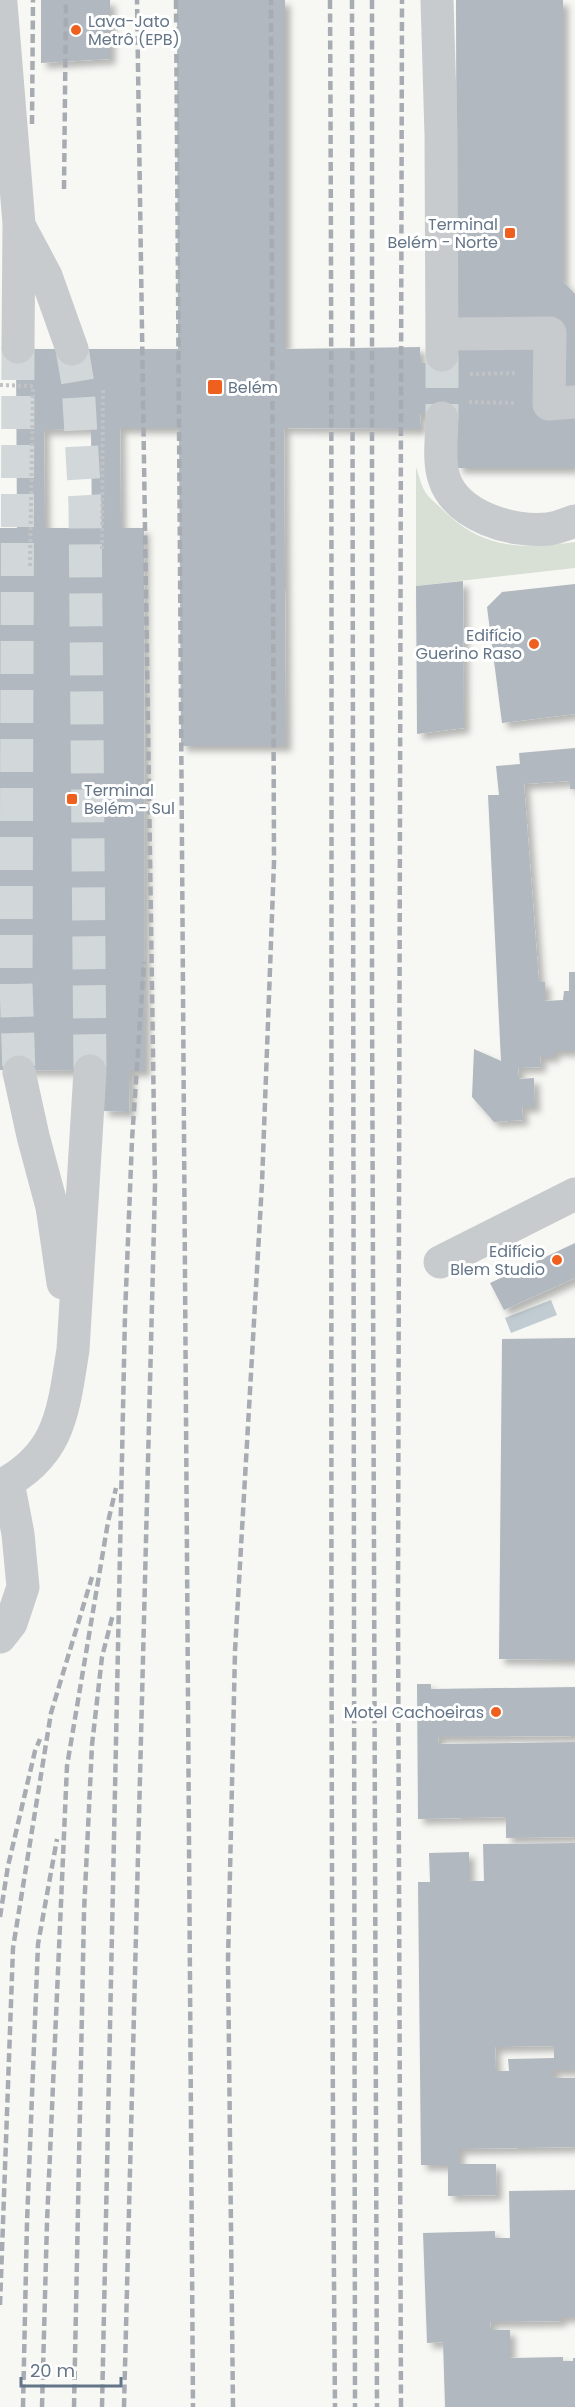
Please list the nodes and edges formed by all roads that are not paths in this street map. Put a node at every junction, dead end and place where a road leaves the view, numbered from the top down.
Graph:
1 (437, 0) edge
2 (1, 4) edge
3 (19, 224) junction
4 (18, 347) tunnel mouth
5 (72, 349) tunnel mouth
6 (558, 392) edge
7 (451, 410) tunnel mouth
8 (575, 521) edge
9 (90, 1071) tunnel mouth
10 (19, 1072) tunnel mouth
11 (575, 1194) edge
12 (440, 1262) dead end
13 (73, 1350) junction
14 (4, 1484) edge
15 (0, 1637) edge

1 - 6 street
2 - 3 street
3 - 4 street
3 - 5 street
7 - 8 street
9 - 13 street
10 - 13 street
11 - 12 street
13 - 14 street
14 - 15 street

